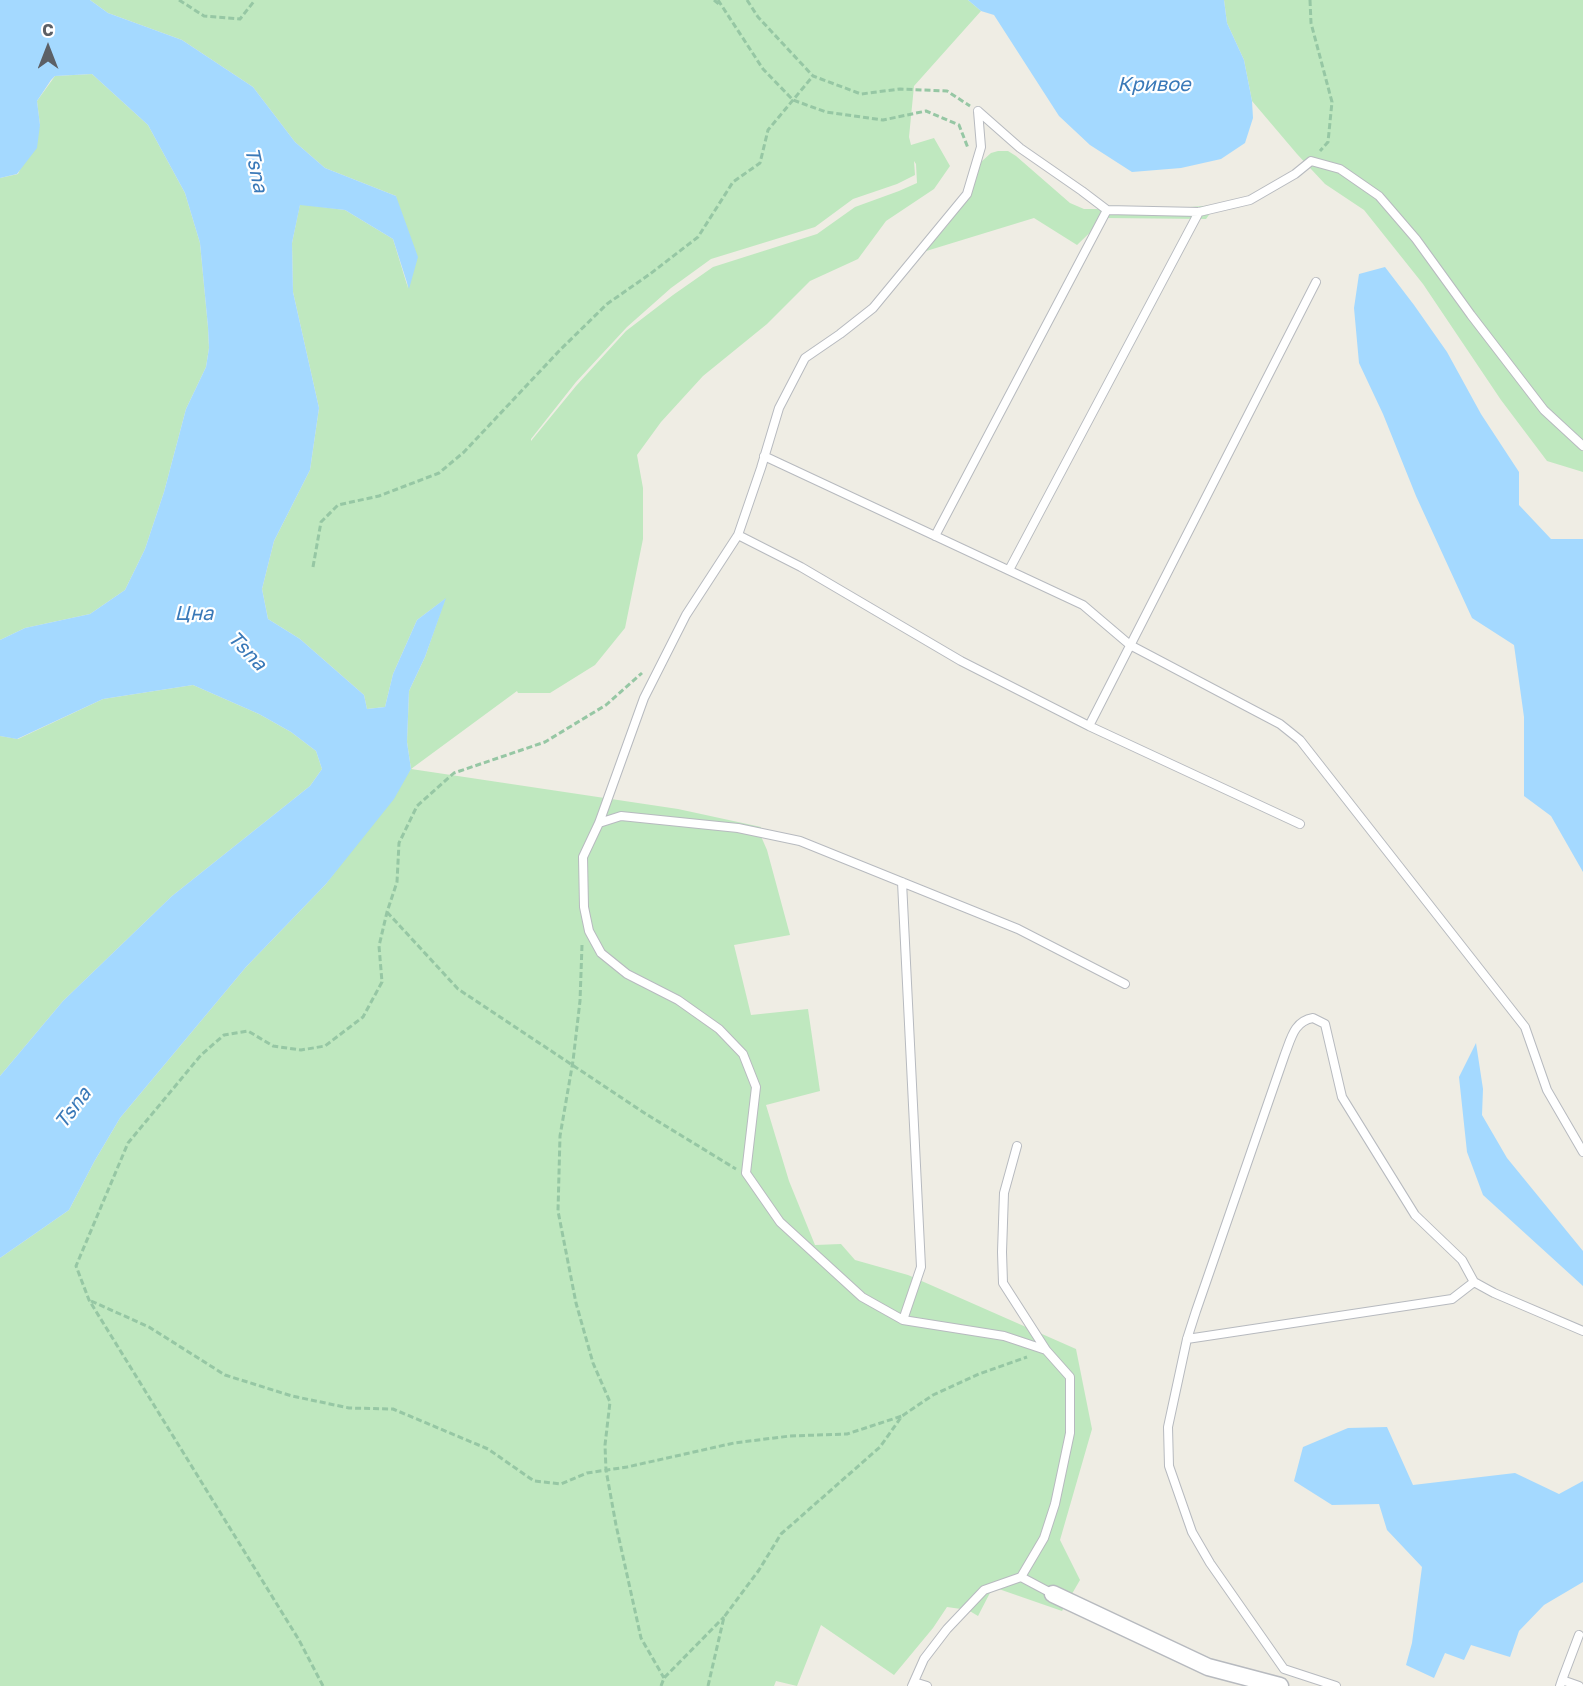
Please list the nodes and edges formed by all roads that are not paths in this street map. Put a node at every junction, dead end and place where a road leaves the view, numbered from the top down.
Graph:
1 (1107, 210) junction
2 (1199, 212) junction
3 (1316, 282) dead end
4 (1583, 446) edge
5 (764, 456) junction
6 (738, 535) junction
7 (935, 536) junction
8 (1009, 570) junction
9 (1130, 645) junction
10 (1089, 726) junction
11 (599, 822) junction
12 (1300, 824) dead end
13 (902, 882) junction
14 (1125, 984) dead end
15 (1017, 1146) dead end
16 (1583, 1152) edge
17 (1474, 1282) junction
18 (903, 1320) junction
19 (1583, 1332) edge
20 (1187, 1339) junction
21 (1046, 1350) junction
22 (1021, 1577) junction
23 (1053, 1594) joint
24 (1579, 1635) dead end
25 (1561, 1683) edge
26 (913, 1684) edge
27 (927, 1686) edge
28 (1280, 1686) edge
29 (1336, 1686) edge
30 (1579, 1686) edge

1 - 2 lane
1 - 5 lane
1 - 7 lane
2 - 4 lane
2 - 8 lane
3 - 9 lane
5 - 6 lane
5 - 7 lane
6 - 10 lane
6 - 11 lane
7 - 8 lane
8 - 9 lane
9 - 10 lane
9 - 16 lane
10 - 12 lane
11 - 13 lane
11 - 18 lane
13 - 14 lane
13 - 18 lane
15 - 21 lane
17 - 19 lane
17 - 20 lane
17 - 20 lane
18 - 21 lane
20 - 29 lane
21 - 22 lane
22 - 23 lane
22 - 26 lane
23 - 28 street
24 - 25 lane
25 - 30 lane
26 - 27 lane

